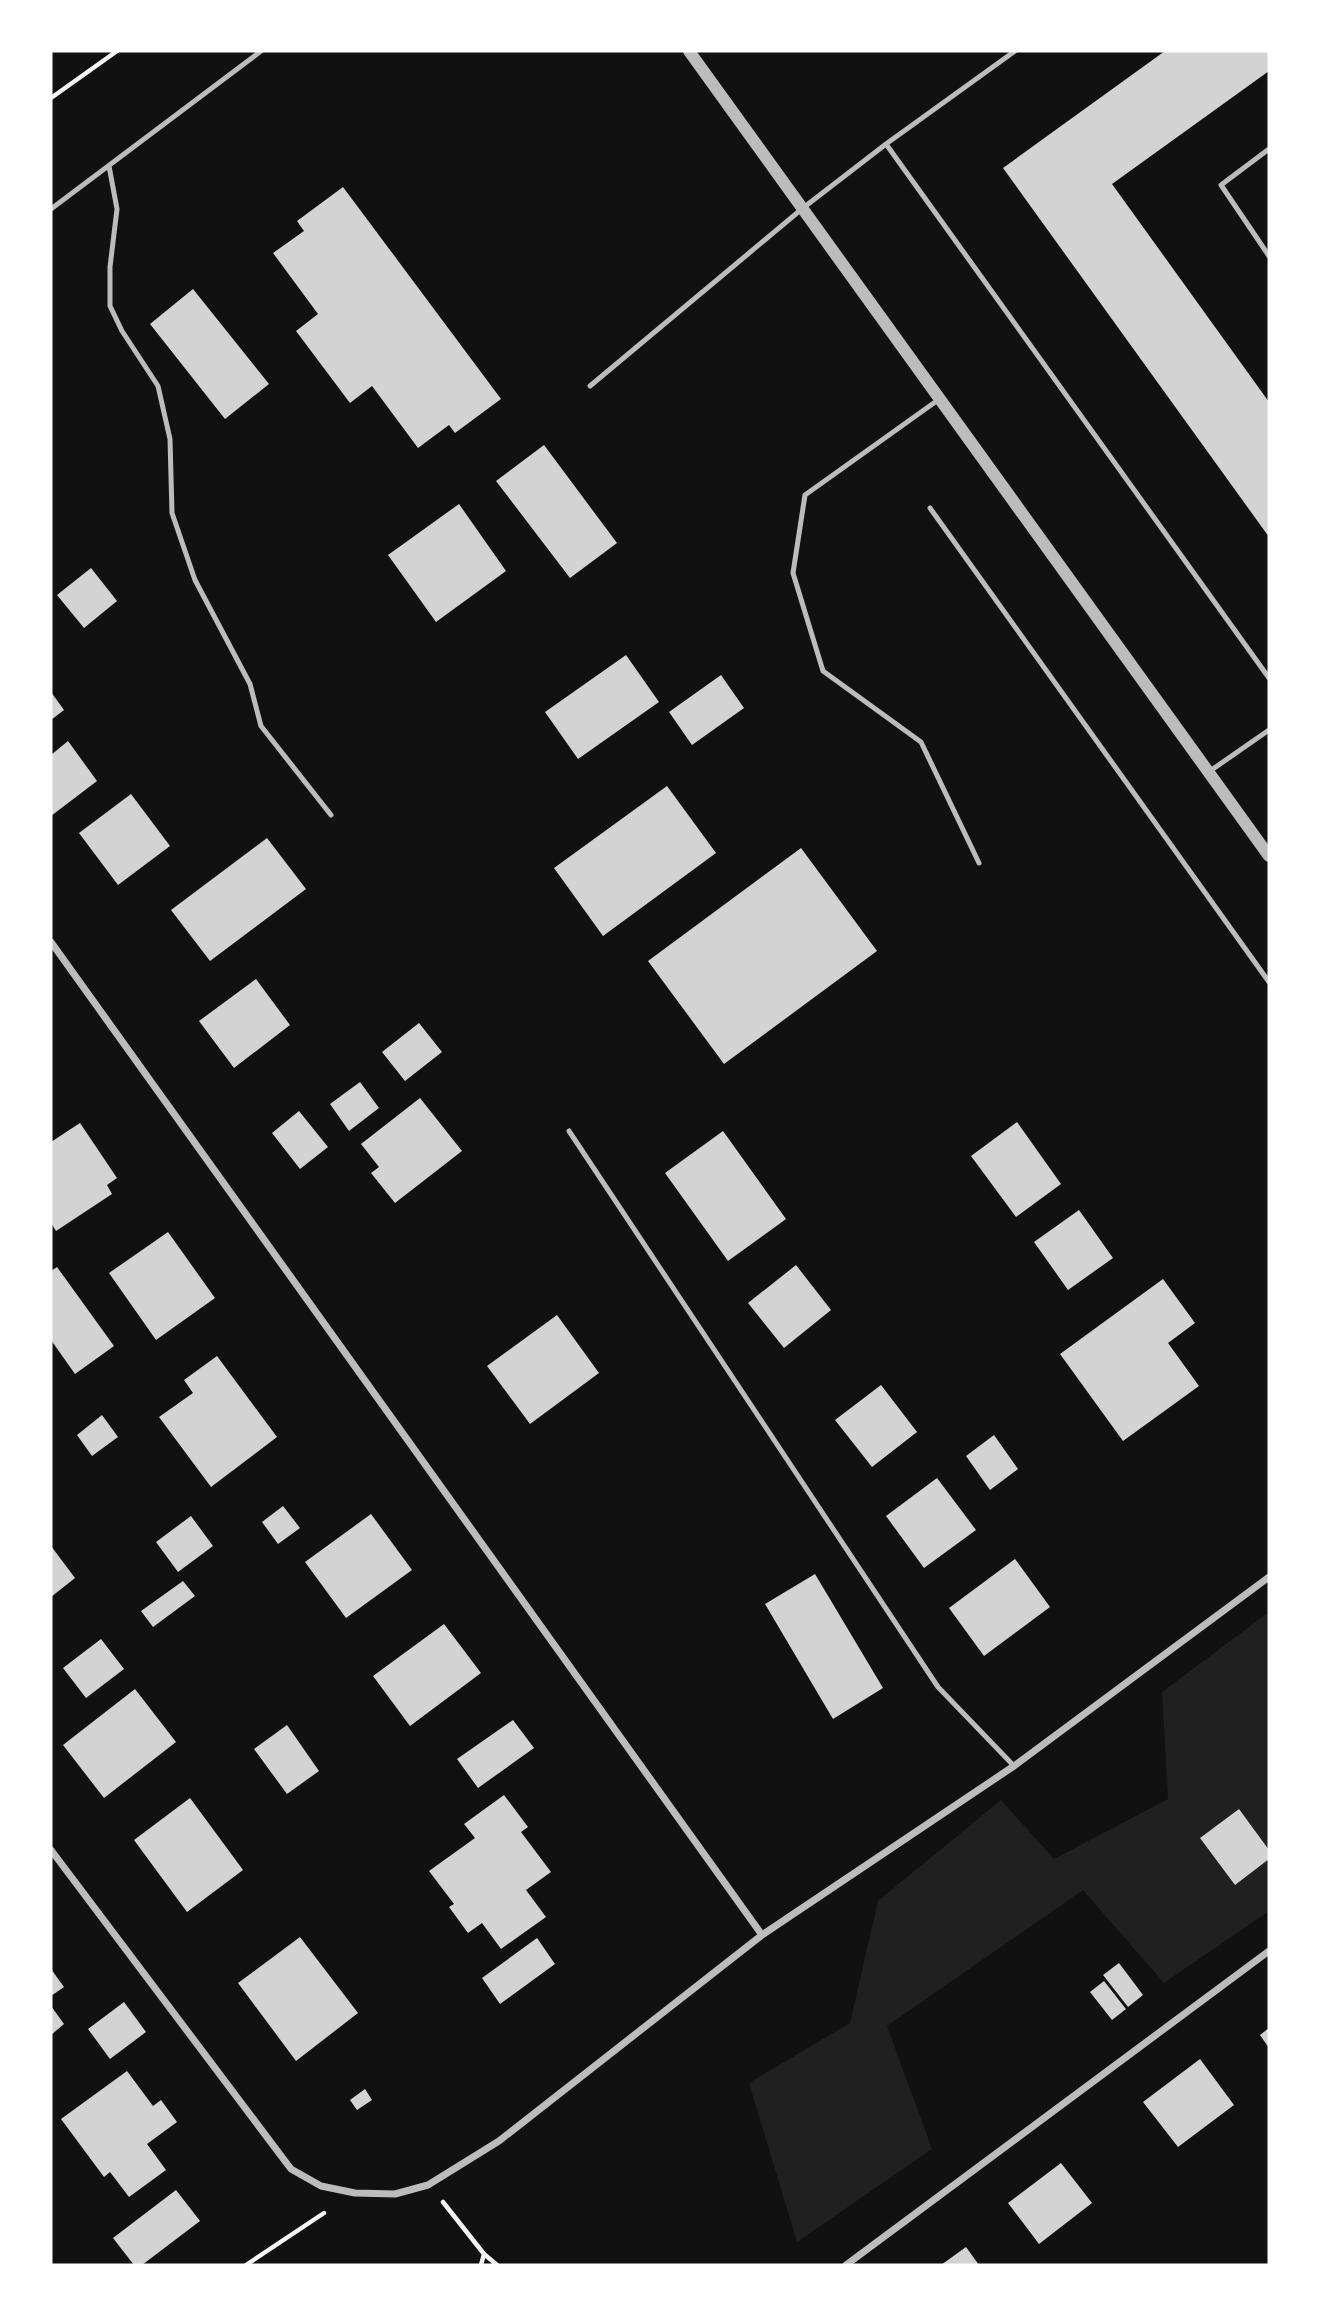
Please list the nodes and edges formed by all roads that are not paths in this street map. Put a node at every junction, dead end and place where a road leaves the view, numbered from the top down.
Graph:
1 (261, 51) edge
2 (689, 51) edge
3 (1015, 51) edge
4 (886, 144) junction
5 (1269, 149) edge
6 (109, 166) junction
7 (803, 208) junction
8 (51, 209) edge
9 (1269, 256) edge
10 (590, 386) dead end
11 (940, 398) junction
12 (930, 508) dead end
13 (1267, 671) edge
14 (1269, 678) edge
15 (1269, 730) edge
16 (1210, 771) junction
17 (331, 815) dead end
18 (1269, 856) edge
19 (979, 863) dead end
20 (51, 942) edge
21 (1269, 982) edge
22 (569, 1131) dead end
23 (1269, 1577) edge
24 (1014, 1766) junction
25 (51, 1850) edge
26 (762, 1935) junction
27 (1269, 1951) edge
28 (846, 2265) edge

1 - 6 lane
2 - 7 street
3 - 4 lane
4 - 7 lane
4 - 13 lane
5 - 9 lane
6 - 8 lane
6 - 17 lane
7 - 10 lane
7 - 11 street
11 - 16 street
11 - 19 lane
12 - 21 lane
13 - 14 lane
15 - 16 lane
16 - 18 street
20 - 26 street
22 - 24 lane
23 - 24 street
24 - 26 street
25 - 26 street
27 - 28 street

